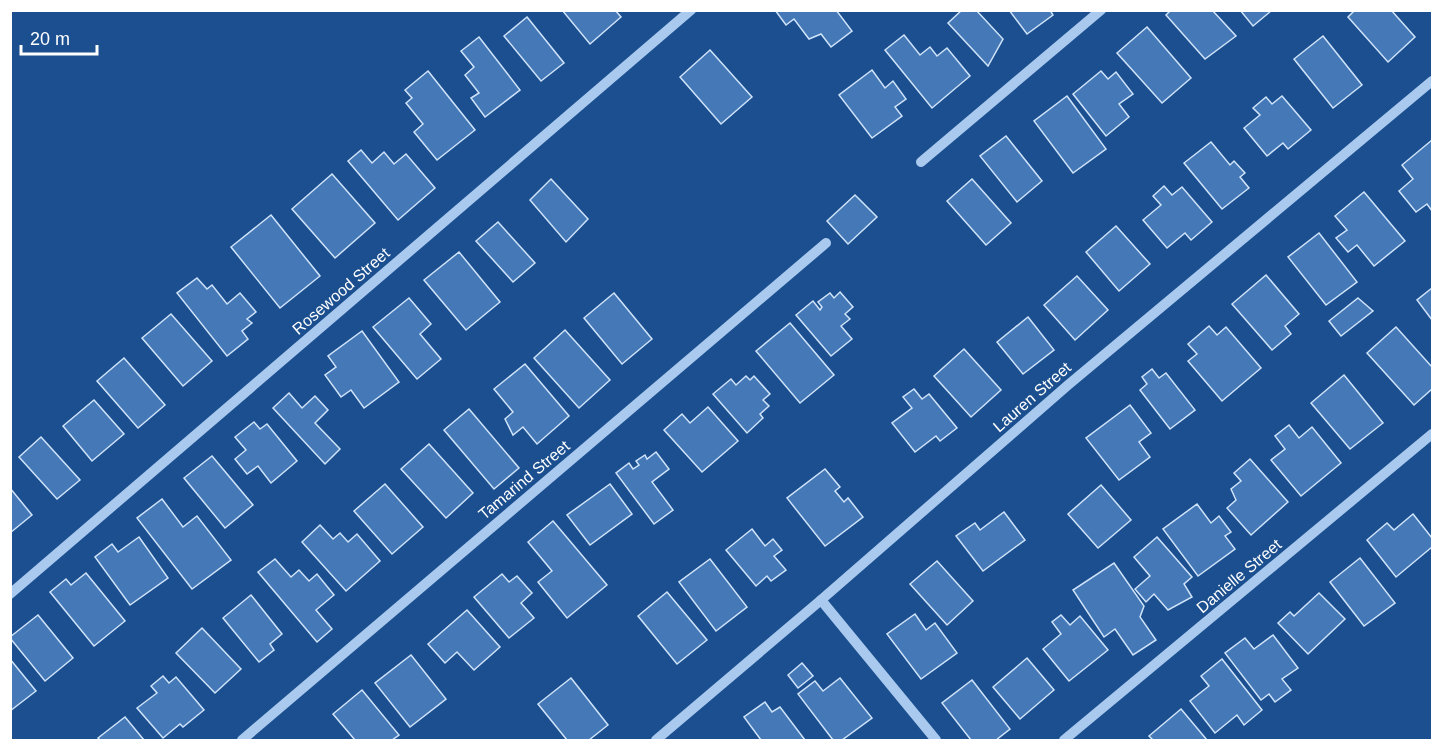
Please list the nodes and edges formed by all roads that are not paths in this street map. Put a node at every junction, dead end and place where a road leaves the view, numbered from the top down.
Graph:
1 (691, 10) edge
2 (1101, 10) edge
3 (1432, 81) edge
4 (921, 162) dead end
5 (826, 243) dead end
6 (1432, 434) edge
7 (10, 594) edge
8 (821, 600) junction
9 (242, 741) edge
10 (657, 741) edge
11 (936, 741) edge
12 (1064, 741) edge

1 - 7 street, Rosewood Street
2 - 4 street
3 - 8 street, Lauren Street
5 - 9 street, Tamarind Street
6 - 12 street, Danielle Street
8 - 10 street, Lauren Street
8 - 11 street

